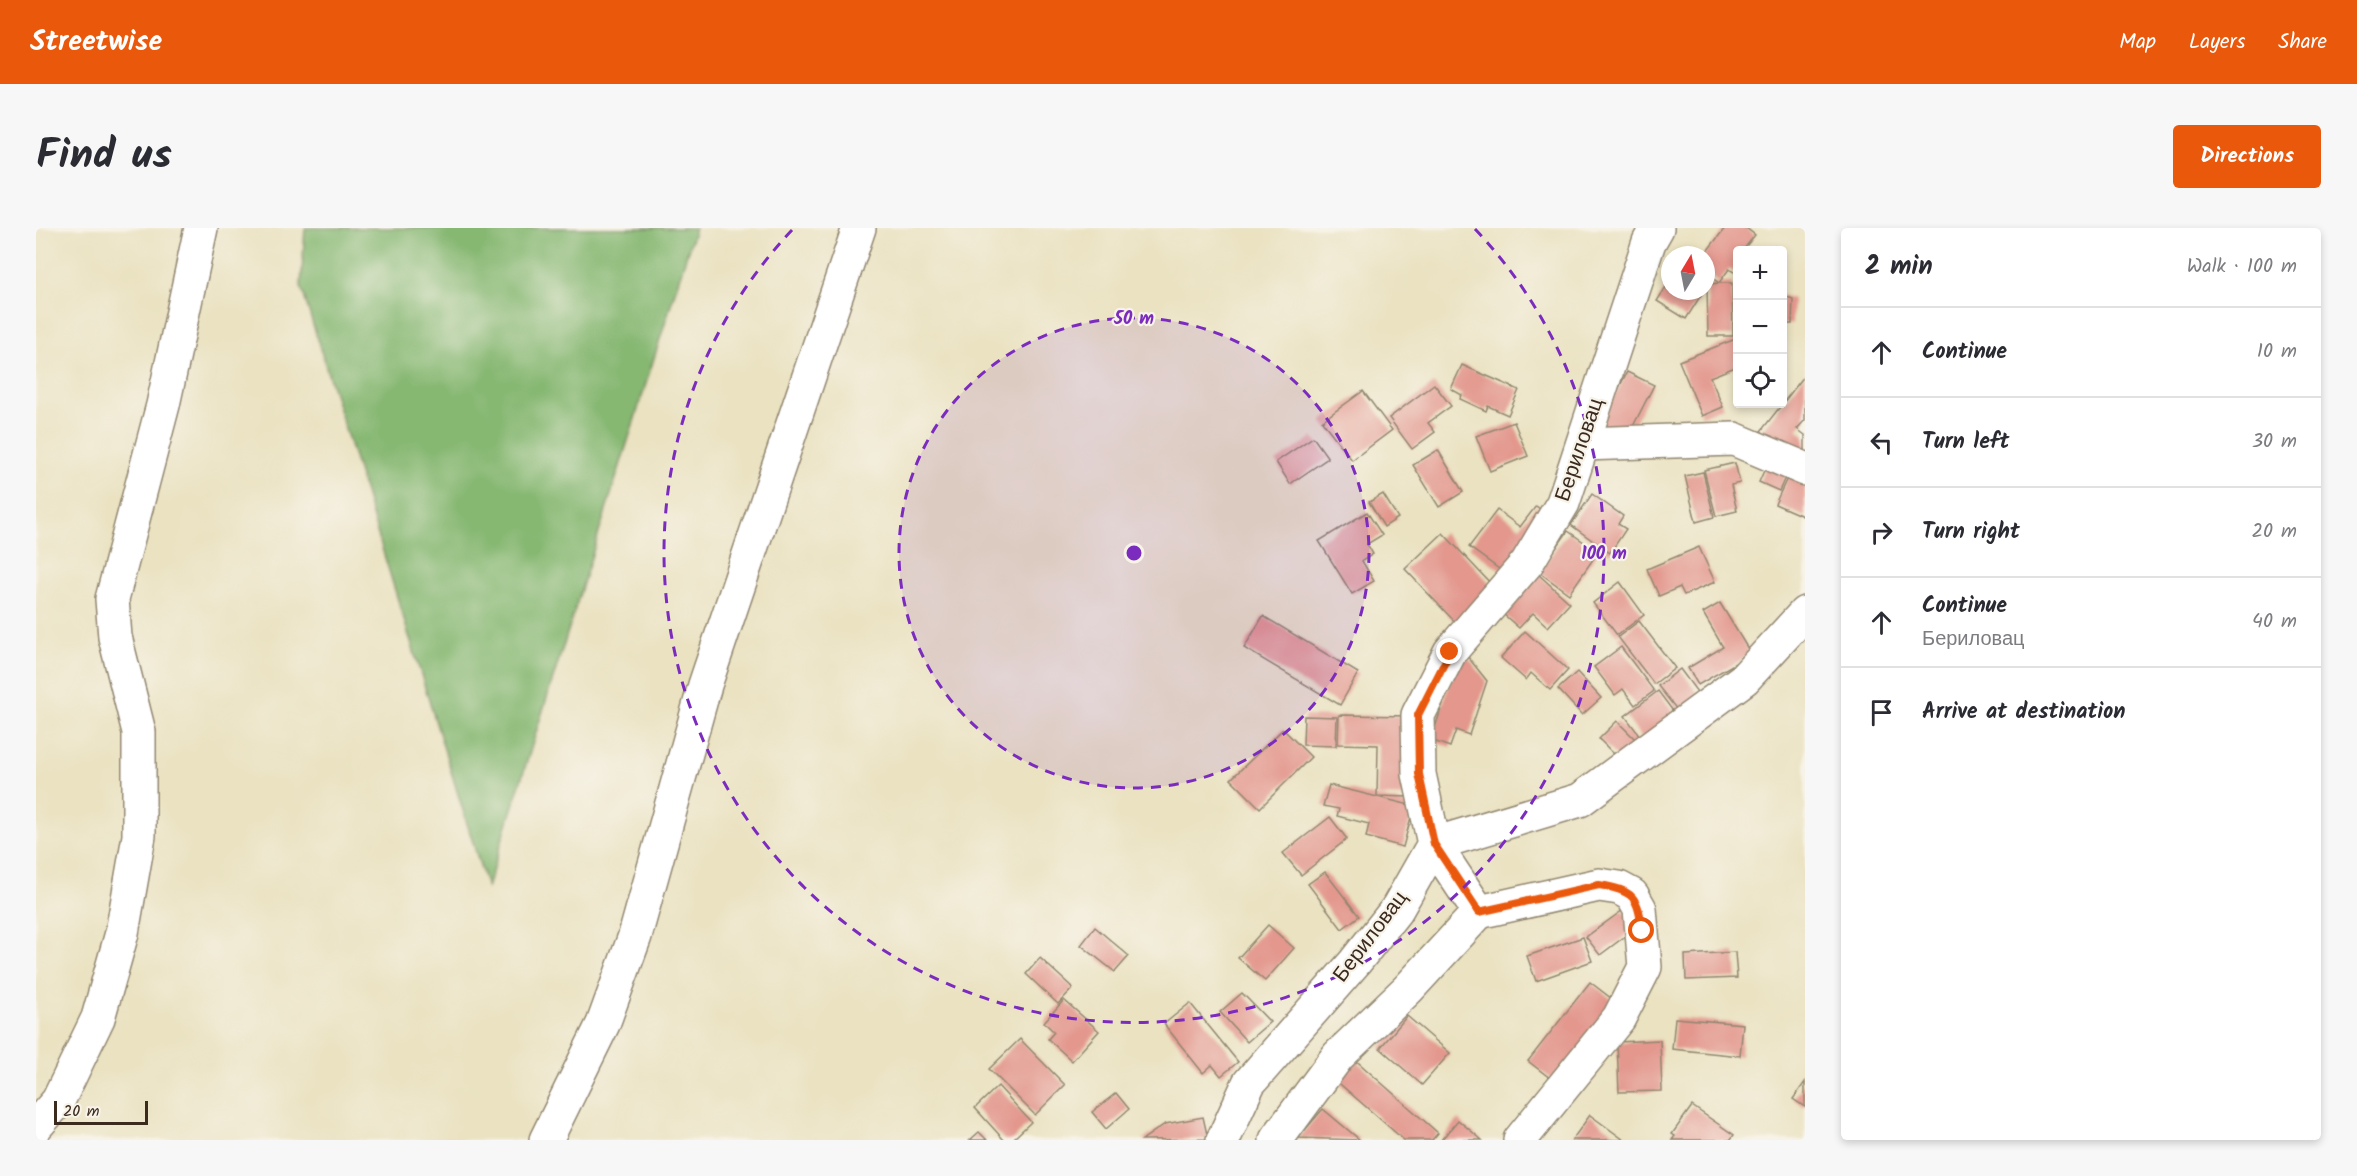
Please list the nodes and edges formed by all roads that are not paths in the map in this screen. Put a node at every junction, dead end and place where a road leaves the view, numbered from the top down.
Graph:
1 (201, 228) edge
2 (859, 228) edge
3 (1657, 228) edge
4 (1582, 444) junction
5 (1805, 469) edge
6 (1805, 613) edge
7 (1434, 844) junction
8 (1479, 912) junction
9 (36, 1126) edge
10 (546, 1140) edge
11 (1223, 1140) edge
12 (1276, 1140) edge
13 (1520, 1140) edge

1 - 9 street
2 - 10 street
3 - 4 street, Бериловац
4 - 5 street
4 - 7 street, Бериловац
6 - 7 street
7 - 8 street
7 - 11 street, Бериловац
8 - 12 street
8 - 13 street

